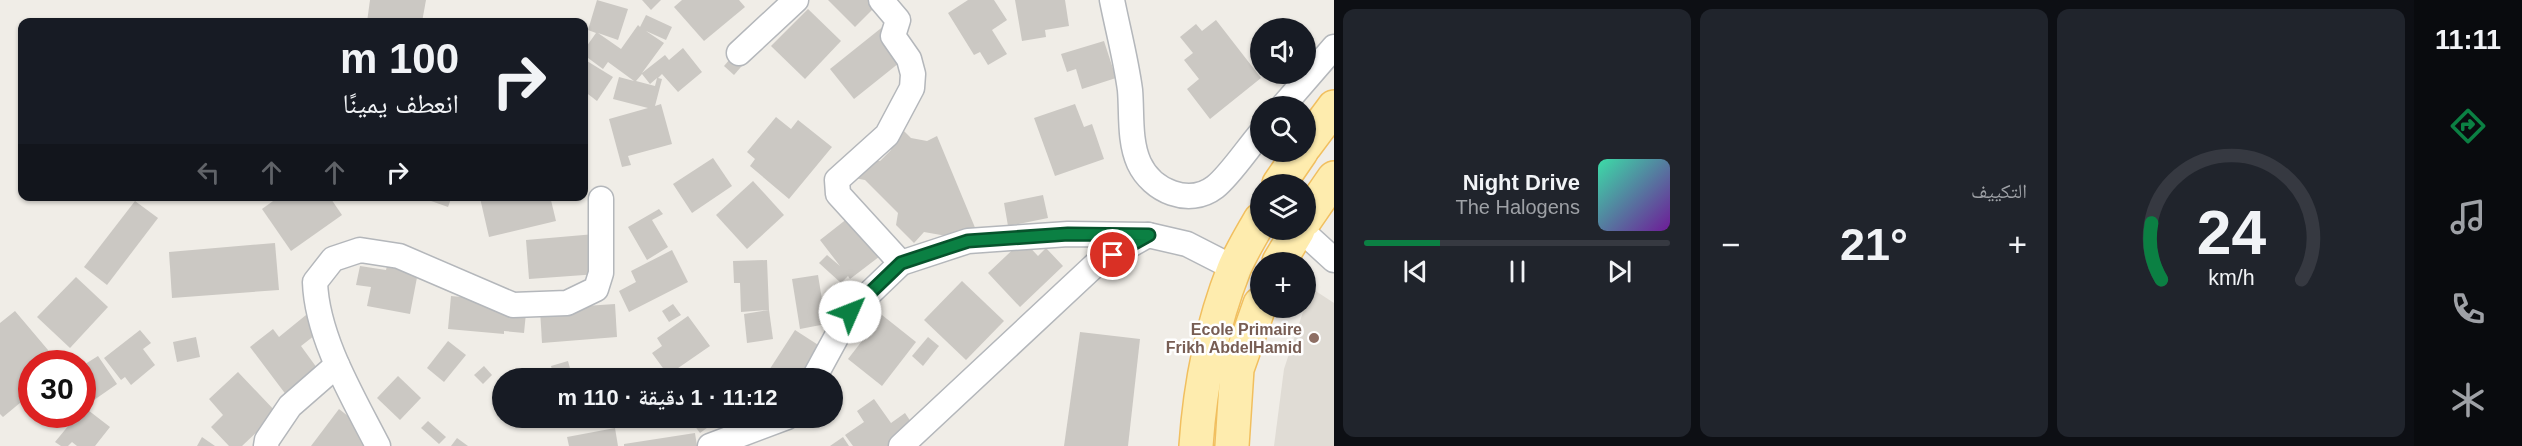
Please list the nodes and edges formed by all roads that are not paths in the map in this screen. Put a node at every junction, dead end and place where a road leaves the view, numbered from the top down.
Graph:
1 (796, 0) edge
2 (881, 0) edge
3 (1112, 0) edge
4 (1334, 47) edge
5 (739, 53) dead end
6 (1292, 96) edge
7 (1334, 107) edge
8 (1316, 131) edge
9 (1250, 146) edge
10 (1334, 178) edge
11 (601, 199) dead end
12 (1316, 204) edge
13 (1149, 235) junction
14 (1250, 238) edge
15 (1311, 240) edge
16 (1334, 260) edge
17 (901, 263) junction
18 (1234, 268) junction
19 (1255, 318) edge
20 (337, 365) junction
21 (819, 368) edge
22 (758, 428) edge
23 (266, 446) edge
24 (378, 446) edge
25 (710, 446) edge
26 (901, 446) edge
27 (1196, 446) edge
28 (1232, 446) edge

1 - 5 street
2 - 17 street
3 - 9 street
4 - 6 street
7 - 8 main road
10 - 12 main road
11 - 20 street
13 - 17 street
13 - 18 street
13 - 26 street
14 - 18 main road
15 - 16 street
17 - 21 street
18 - 27 main road
19 - 28 main road
20 - 23 street
20 - 24 street
22 - 25 street

